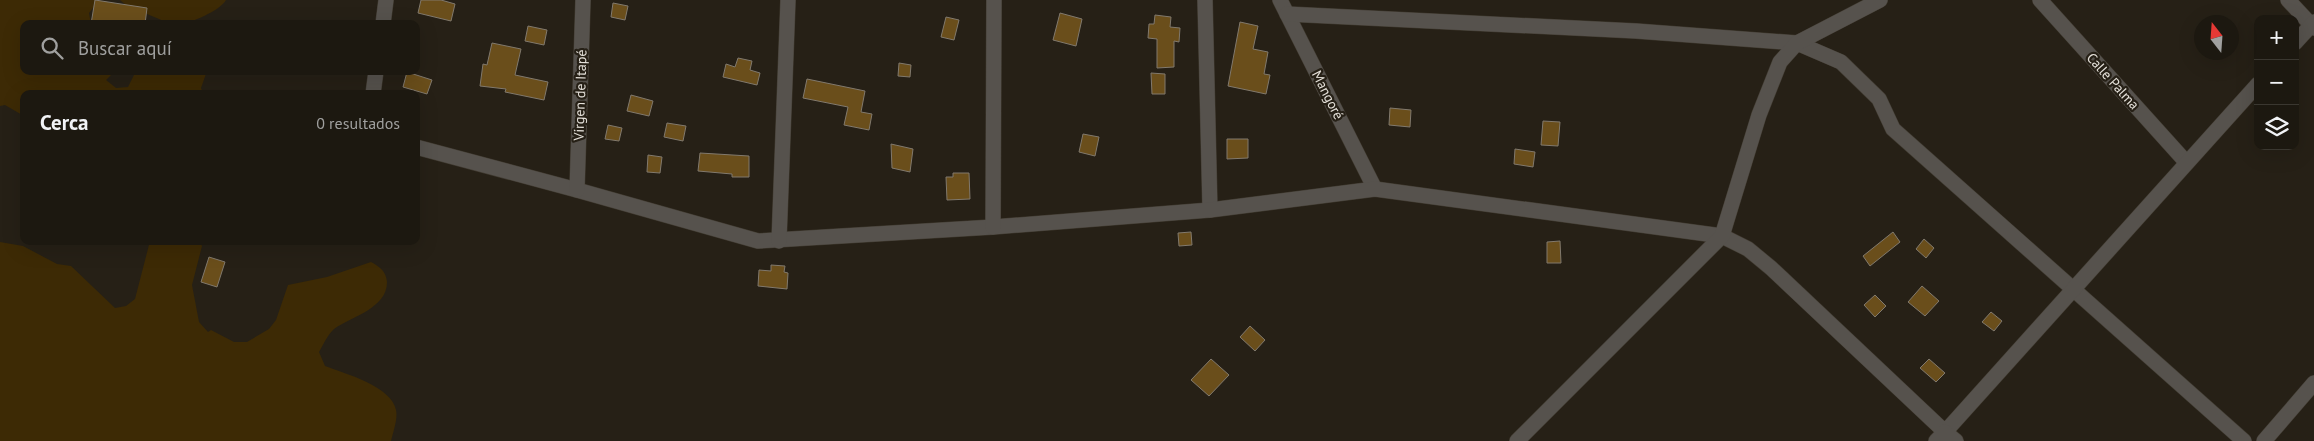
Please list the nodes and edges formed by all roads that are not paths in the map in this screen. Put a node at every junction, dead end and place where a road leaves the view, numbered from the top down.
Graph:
1 (386, 0) edge
2 (583, 0) edge
3 (788, 0) edge
4 (994, 0) edge
5 (1205, 0) edge
6 (1280, 0) edge
7 (1880, 0) edge
8 (2040, 0) edge
9 (2288, 0) edge
10 (1287, 14) junction
11 (384, 20) edge
12 (2313, 25) edge
13 (2299, 38) edge
14 (1797, 43) junction
15 (375, 75) edge
16 (2254, 88) edge
17 (374, 90) edge
18 (420, 149) edge
19 (2186, 162) junction
20 (1376, 189) junction
21 (577, 190) junction
22 (1210, 210) junction
23 (993, 227) junction
24 (1722, 236) junction
25 (779, 241) junction
26 (2072, 289) junction
27 (2314, 383) edge
28 (1946, 438) edge
29 (1516, 441) edge
30 (2244, 441) edge
31 (2264, 441) edge

1 - 11 street
2 - 21 street, Virgen de Itapé
3 - 25 street
4 - 23 street
5 - 22 street
6 - 10 street, Mangoré
7 - 14 street
8 - 19 street, Calle Palma
9 - 12 street
10 - 14 street
10 - 20 street, Mangoré
12 - 13 street
14 - 24 street
14 - 26 street
15 - 17 street
16 - 19 street
18 - 21 street
19 - 26 street
20 - 22 street
20 - 24 street
21 - 25 street
22 - 23 street
23 - 25 street
24 - 28 street
24 - 29 street
26 - 28 street
26 - 30 street
27 - 31 street

